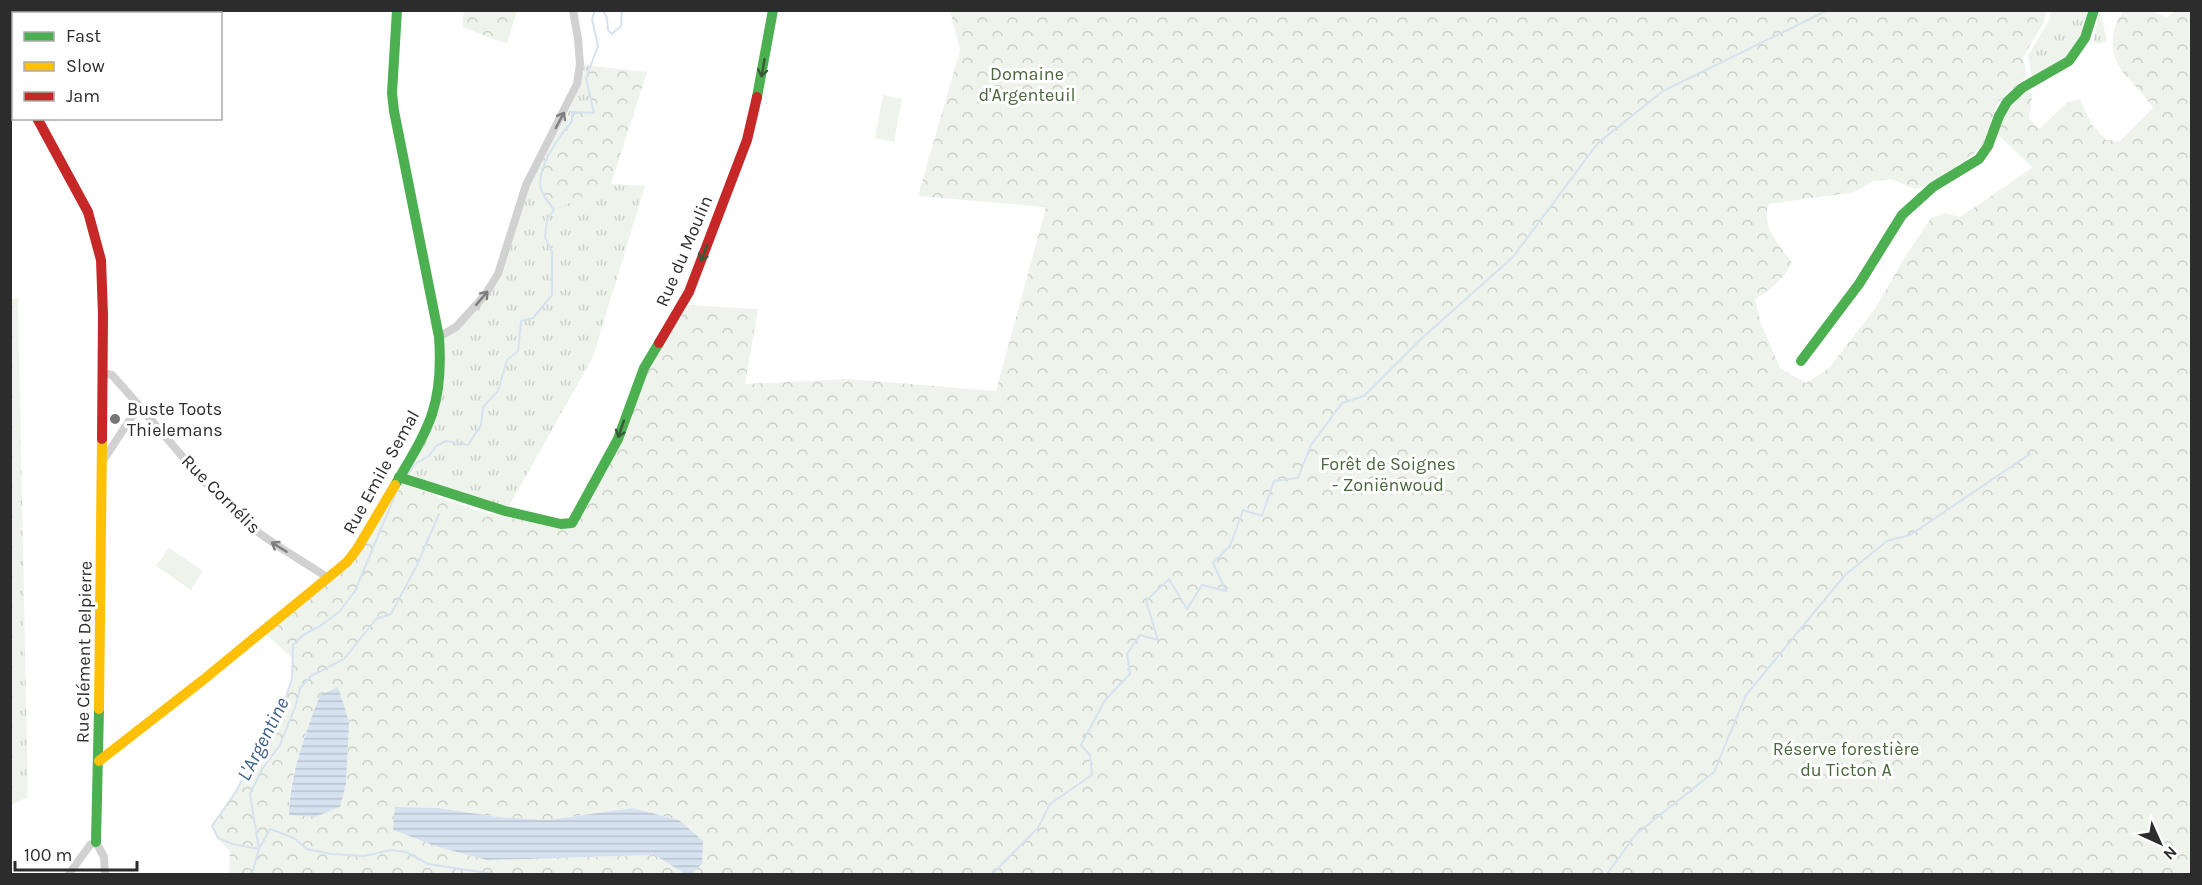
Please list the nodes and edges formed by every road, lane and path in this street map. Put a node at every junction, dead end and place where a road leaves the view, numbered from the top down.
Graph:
1 (397, 10) edge
2 (573, 10) edge
3 (773, 10) edge
4 (2094, 10) edge
5 (38, 120) edge
6 (439, 337) junction
7 (1801, 361) dead end
8 (102, 373) junction
9 (139, 406) junction
10 (102, 462) junction
11 (399, 477) junction
12 (328, 578) junction
13 (99, 761) junction
14 (96, 842) junction
15 (69, 874) edge
16 (105, 874) edge

1 - 6 street, Rue Emile Semal
6 -> 2 street
3 -> 11 street, Rue du Moulin
4 - 7 street
5 - 8 street, Rue Clément Delpierre
6 - 11 street, Rue Emile Semal
8 - 9 street, Rue Cornélis
8 - 10 street, Rue Clément Delpierre
9 - 10 street
12 -> 9 street, Rue Cornélis
10 - 13 street, Rue Clément Delpierre
11 - 12 street, Rue Emile Semal
12 - 13 street, Rue Emile Semal
13 - 14 street, Rue Clément Delpierre
14 - 15 street
14 - 16 street

